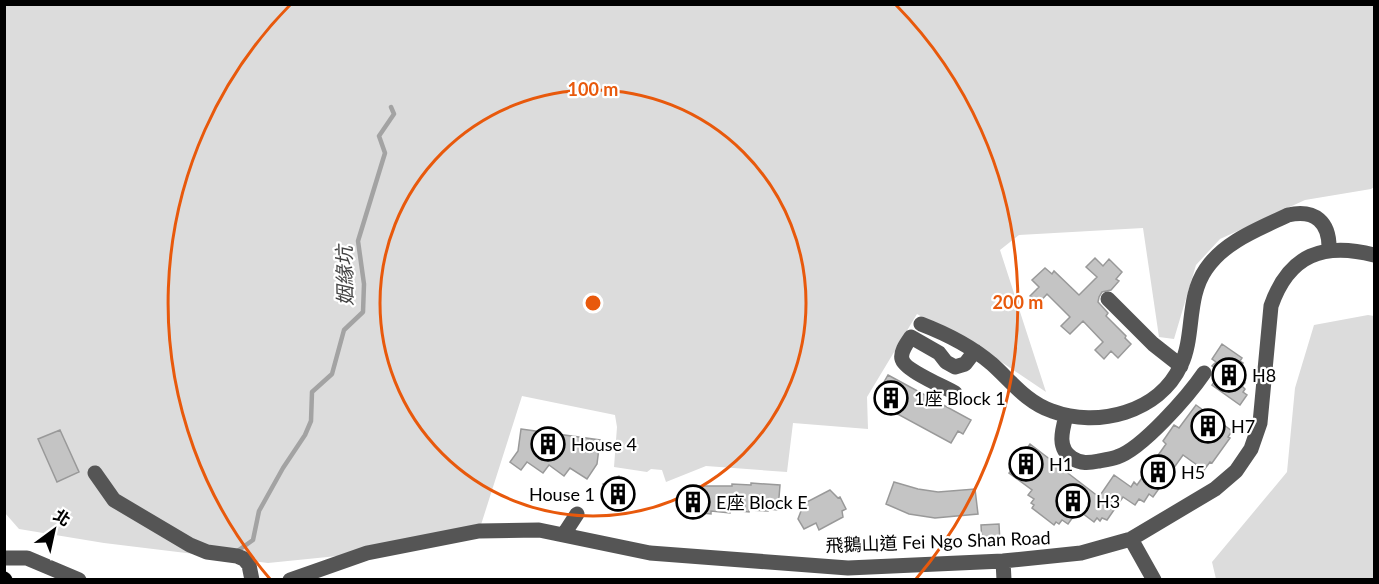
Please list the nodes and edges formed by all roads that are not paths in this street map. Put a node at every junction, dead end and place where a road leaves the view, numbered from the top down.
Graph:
1 (1329, 250) junction
2 (1374, 255) edge
3 (1108, 299) dead end
4 (921, 324) dead end
5 (975, 351) junction
6 (1181, 366) junction
7 (1204, 373) dead end
8 (955, 393) dead end
9 (1066, 416) junction
10 (95, 473) dead end
11 (577, 514) dead end
12 (564, 534) junction
13 (1131, 539) junction
14 (4, 558) edge
15 (1003, 561) junction
16 (79, 579) edge
17 (252, 579) edge
18 (292, 579) edge
19 (1004, 579) edge
20 (1154, 579) edge

1 - 2 street, 飛鵝山道 Fei Ngo Shan Road
1 - 6 street
1 - 13 street, 飛鵝山道 Fei Ngo Shan Road
3 - 6 street
4 - 5 street
5 - 8 street
5 - 9 street
6 - 9 street
7 - 9 street
10 - 17 street
11 - 12 street
12 - 15 street, 飛鵝山道 Fei Ngo Shan Road
12 - 18 street, 飛鵝山道 Fei Ngo Shan Road
13 - 15 street, 飛鵝山道 Fei Ngo Shan Road
13 - 20 street
14 - 16 street
15 - 19 street

